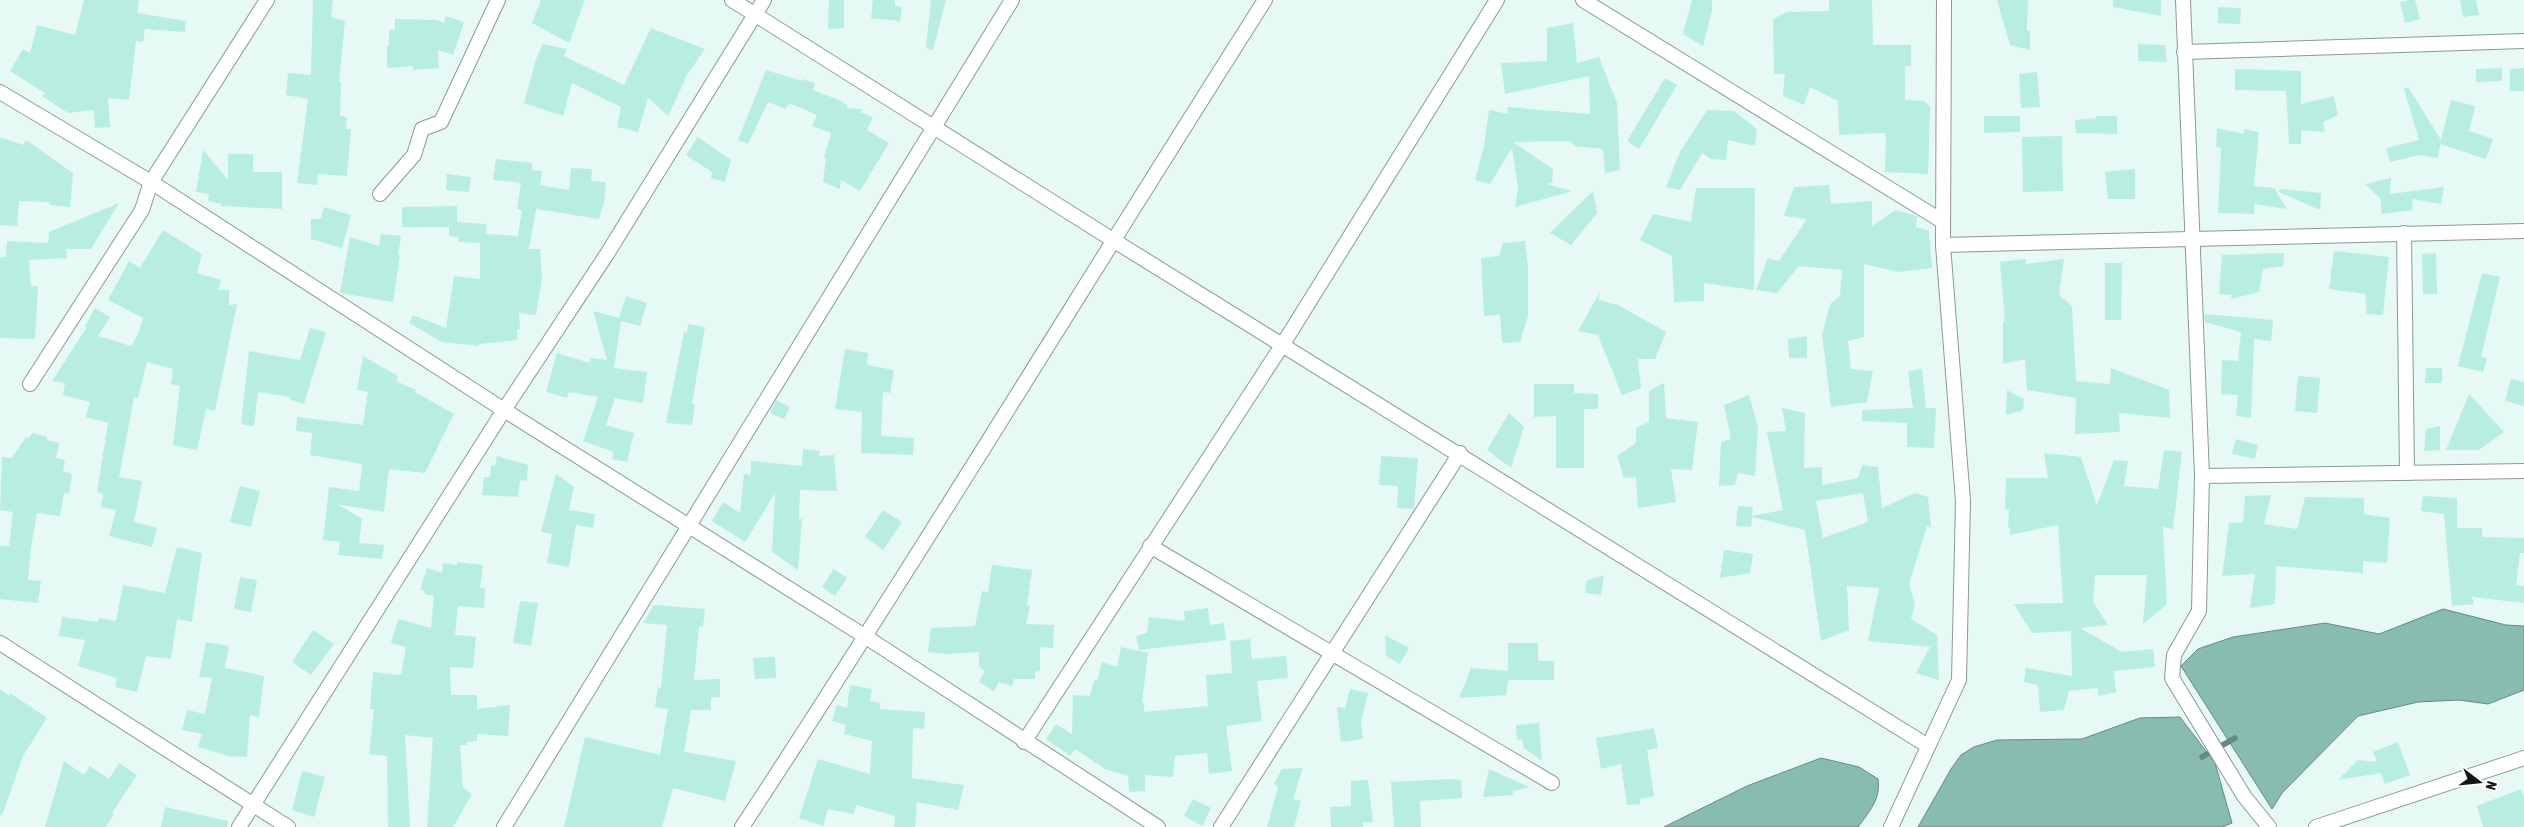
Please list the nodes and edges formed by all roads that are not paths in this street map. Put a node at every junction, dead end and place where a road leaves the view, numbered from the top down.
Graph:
1 (267, 0) edge
2 (498, 0) edge
3 (732, 0) edge
4 (764, 0) edge
5 (1012, 0) edge
6 (1265, 0) edge
7 (1497, 0) edge
8 (1583, 0) edge
9 (1944, 0) edge
10 (2183, 0) edge
11 (754, 15) junction
12 (2524, 41) edge
13 (2184, 52) junction
14 (0, 92) edge
15 (934, 127) junction
16 (151, 182) junction
17 (380, 194) dead end
18 (1942, 220) junction
19 (2524, 231) edge
20 (2404, 233) junction
21 (1112, 240) junction
22 (2194, 240) junction
23 (1943, 245) junction
24 (1283, 344) junction
25 (30, 384) dead end
26 (504, 410) junction
27 (1460, 453) junction
28 (2524, 471) edge
29 (2407, 473) junction
30 (2202, 476) junction
31 (689, 526) junction
32 (1150, 546) junction
33 (866, 637) junction
34 (0, 643) edge
35 (1333, 654) junction
36 (1024, 742) junction
37 (1928, 746) junction
38 (2524, 758) edge
39 (1552, 783) dead end
40 (253, 804) junction
41 (239, 827) edge
42 (288, 827) edge
43 (504, 827) edge
44 (742, 827) edge
45 (1158, 827) edge
46 (1221, 827) edge
47 (1891, 827) edge
48 (2269, 827) edge
49 (2316, 827) edge

1 - 16 street
2 - 17 street
3 - 11 street
4 - 11 street
5 - 15 street
6 - 21 street
7 - 24 street
8 - 18 street
9 - 18 street
10 - 13 street
11 - 15 street
11 - 26 street
12 - 13 street
13 - 22 street
14 - 16 street
15 - 21 street
15 - 31 street
16 - 25 street
16 - 26 street
18 - 23 street
19 - 20 street
20 - 22 street
20 - 29 street
21 - 24 street
21 - 33 street
22 - 23 street
22 - 30 street
23 - 37 street
24 - 27 street
24 - 32 street
26 - 31 street
26 - 40 street
27 - 35 street
27 - 37 street
28 - 29 street
29 - 30 street
30 - 48 street
31 - 33 street
31 - 43 street
32 - 35 street
32 - 36 street
33 - 36 street
33 - 44 street
34 - 40 street
35 - 39 street
35 - 46 street
36 - 45 street
37 - 47 street
38 - 49 street
40 - 41 street
40 - 42 street

